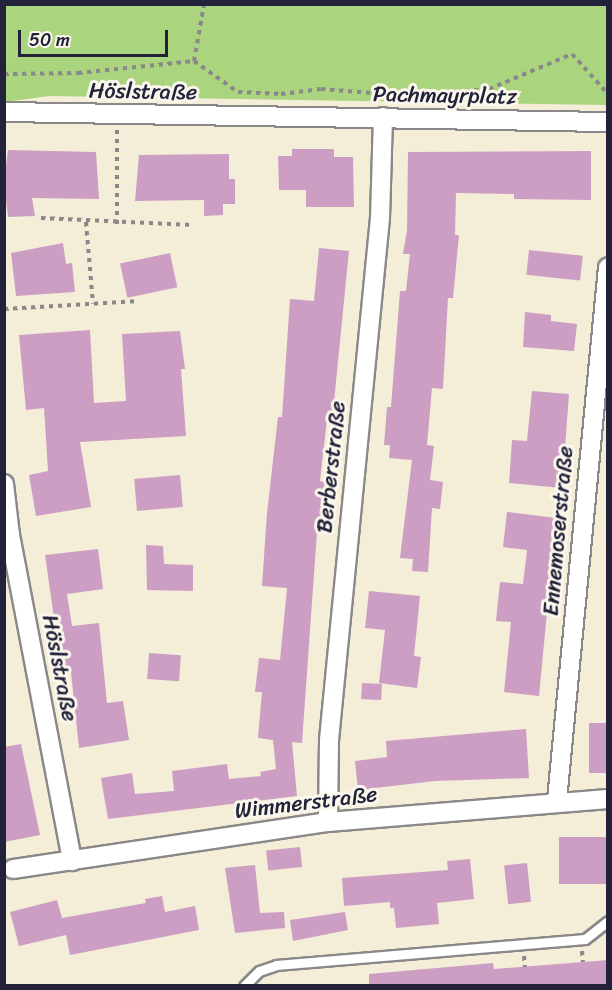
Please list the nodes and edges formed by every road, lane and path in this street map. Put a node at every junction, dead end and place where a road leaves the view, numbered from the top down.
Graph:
1 (204, 4) edge
2 (194, 61) junction
3 (4, 74) edge
4 (608, 94) edge
5 (4, 112) edge
6 (117, 114) junction
7 (280, 117) joint
8 (383, 117) junction
9 (608, 122) edge
10 (41, 218) dead end
11 (86, 222) junction
12 (117, 224) junction
13 (193, 225) dead end
14 (608, 267) edge
15 (139, 301) dead end
16 (93, 304) junction
17 (4, 309) edge
18 (4, 484) edge
19 (608, 799) edge
20 (557, 800) junction
21 (328, 822) junction
22 (72, 861) junction
23 (13, 869) dead end
24 (608, 921) edge
25 (244, 986) edge

1 - 2 path
2 - 3 path
2 - 4 path
5 - 6 street, Höslstraße
6 - 7 street, Höslstraße
6 - 12 path
7 - 8 street, Pachmayrplatz
8 - 9 street, Pachmayrplatz
8 - 21 street, Berberstraße
10 - 11 path
11 - 12 path
11 - 16 path
12 - 13 path
14 - 20 street, Ennemoserstraße
15 - 16 path
16 - 17 path
18 - 22 street, Höslstraße
19 - 20 street, Wimmerstraße
20 - 21 street, Wimmerstraße
21 - 22 street, Wimmerstraße
22 - 23 street, Wimmerstraße
24 - 25 lane

